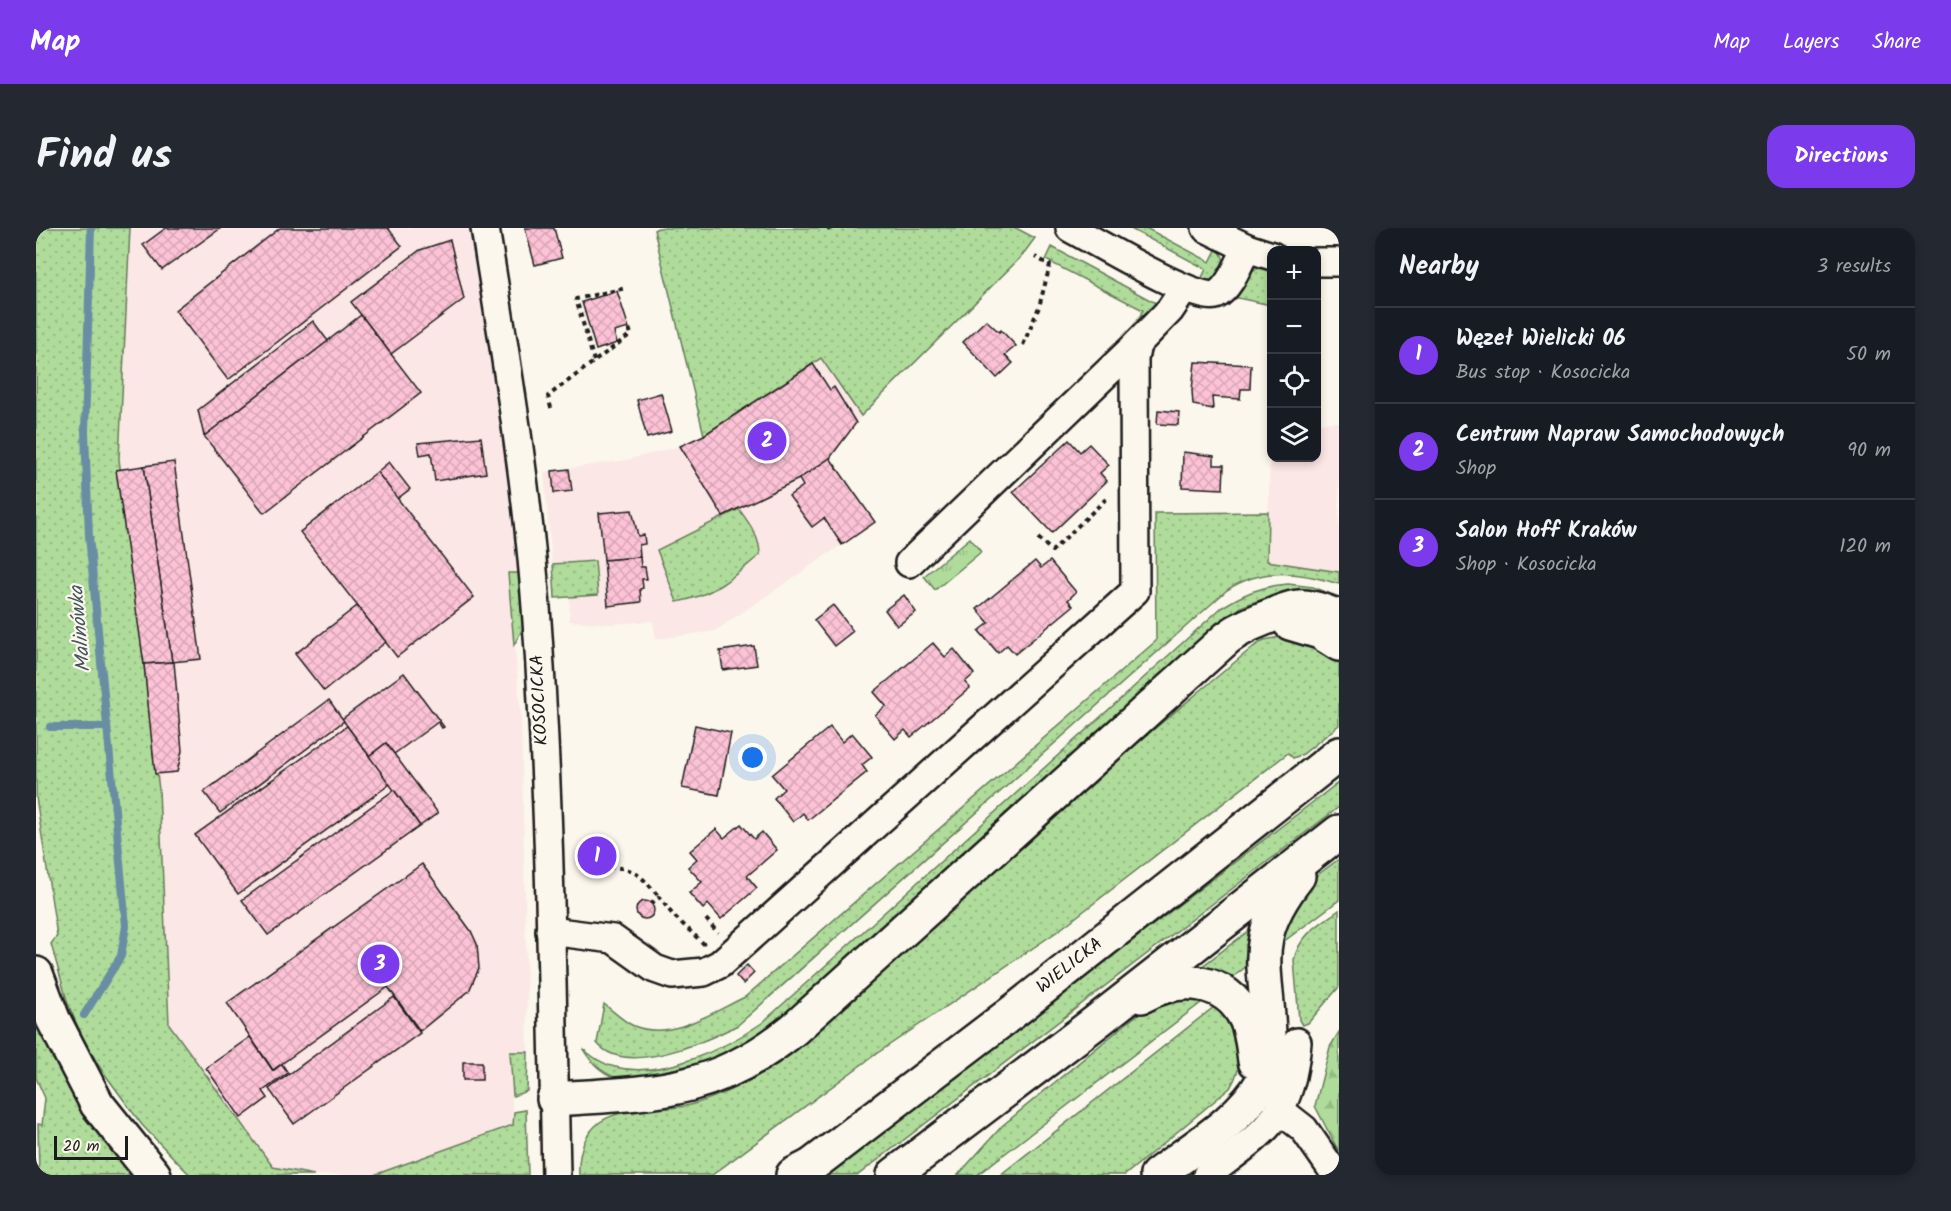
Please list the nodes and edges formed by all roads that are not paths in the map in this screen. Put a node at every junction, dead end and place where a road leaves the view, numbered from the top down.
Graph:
1 (485, 228) edge
2 (1070, 228) edge
3 (1206, 228) edge
4 (1259, 252) edge
5 (1321, 262) edge
6 (1339, 262) edge
7 (1184, 289) junction
8 (1137, 344) junction
9 (909, 563) dead end
10 (1268, 616) junction
11 (1339, 617) edge
12 (1339, 644) edge
13 (1333, 756) edge
14 (1331, 838) edge
15 (550, 931) junction
16 (36, 974) edge
17 (1096, 1022) junction
18 (1297, 1042) dead end
19 (554, 1099) junction
20 (1248, 1100) junction
21 (1281, 1111) junction
22 (800, 1172) edge
23 (154, 1175) edge
24 (556, 1175) edge
25 (894, 1175) edge
26 (1156, 1175) edge
27 (1207, 1175) edge
28 (1336, 1175) edge

1 - 15 street, KOSOCICKA
2 - 7 street
3 - 4 street
4 - 7 street
5 - 6 street
7 - 8 street
8 - 9 street
8 - 15 street
10 - 11 main road
10 - 12 main road
10 - 19 main road
13 - 22 main road, WIELICKA
14 - 17 main road
14 - 20 main road
15 - 19 street, KOSOCICKA
16 - 23 main road
17 - 20 main road
17 - 25 main road
18 - 21 street
19 - 24 street, KOSOCICKA
20 - 26 main road
21 - 27 street
21 - 28 street

